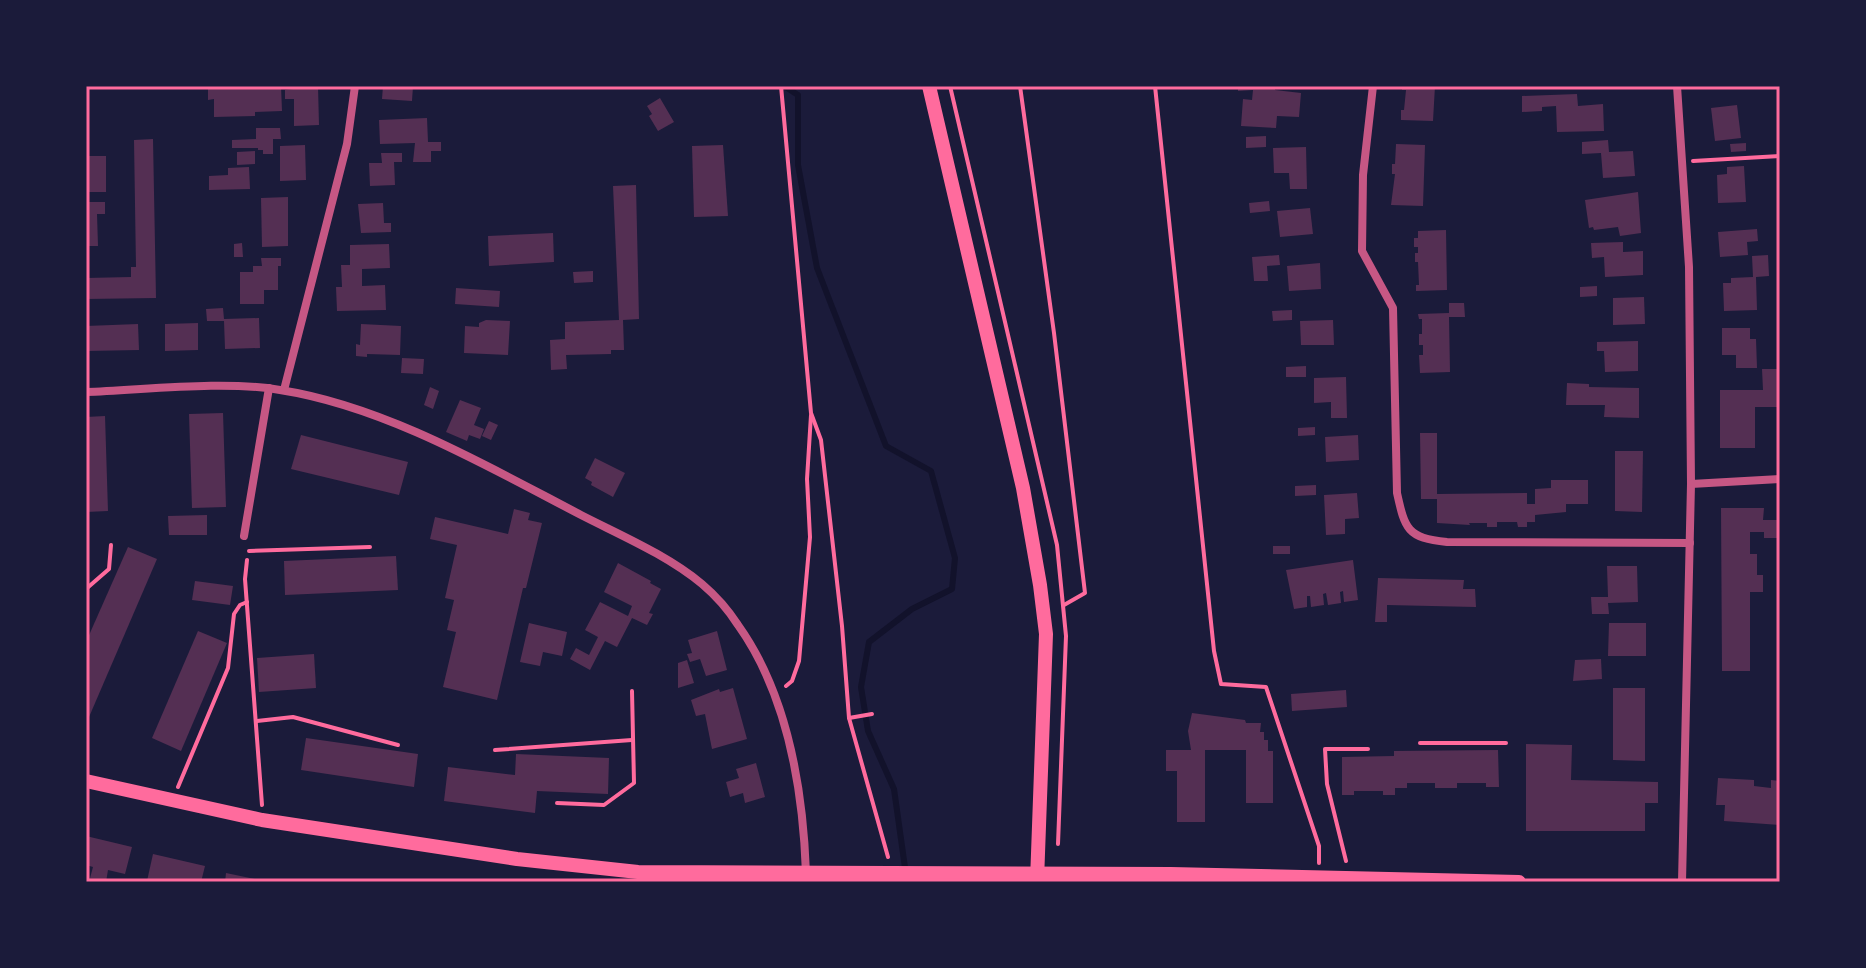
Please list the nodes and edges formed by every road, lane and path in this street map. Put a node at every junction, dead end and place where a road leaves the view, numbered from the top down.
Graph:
1 (355, 86) edge
2 (781, 86) edge
3 (929, 86) edge
4 (950, 86) edge
5 (1020, 86) edge
6 (1155, 86) edge
7 (1373, 86) edge
8 (1677, 86) edge
9 (1780, 156) edge
10 (1683, 162) junction
11 (269, 388) junction
12 (284, 390) junction
13 (86, 392) edge
14 (811, 413) junction
15 (1780, 479) edge
16 (1691, 484) junction
17 (244, 536) dead end
18 (1690, 543) junction
19 (111, 545) dead end
20 (370, 547) dead end
21 (247, 551) dead end
22 (247, 560) dead end
23 (86, 589) edge
24 (247, 602) junction
25 (1064, 605) junction
26 (632, 691) dead end
27 (776, 696) junction
28 (872, 714) dead end
29 (849, 718) junction
30 (257, 721) junction
31 (633, 739) junction
32 (1420, 743) dead end
33 (1506, 743) dead end
34 (398, 745) dead end
35 (1368, 749) dead end
36 (495, 750) dead end
37 (86, 781) edge
38 (172, 801) junction
39 (557, 803) dead end
40 (262, 820) junction
41 (1058, 851) dead end
42 (891, 867) dead end
43 (806, 873) junction
44 (1319, 878) junction
45 (1350, 879) junction
46 (1036, 882) edge
47 (1519, 882) edge
48 (1682, 882) edge

1 - 12 street
2 - 14 path
3 - 46 main road
4 - 25 path
5 - 25 path
6 - 44 path
7 - 18 street
8 - 10 street
9 - 10 path
10 - 16 street
11 - 12 street
11 - 13 street
11 - 17 street
12 - 27 street
14 - 27 path
14 - 29 path
15 - 16 street
16 - 18 street
18 - 48 street
19 - 23 path
20 - 21 path
22 - 24 path
24 - 30 path
24 - 38 path
25 - 41 path
26 - 31 path
27 - 43 street
28 - 29 path
29 - 42 path
30 - 34 path
30 - 40 path
31 - 36 path
31 - 39 path
32 - 33 path
35 - 45 path
37 - 38 main road
38 - 40 main road
40 - 43 main road
43 - 44 main road
44 - 45 main road
45 - 47 main road

